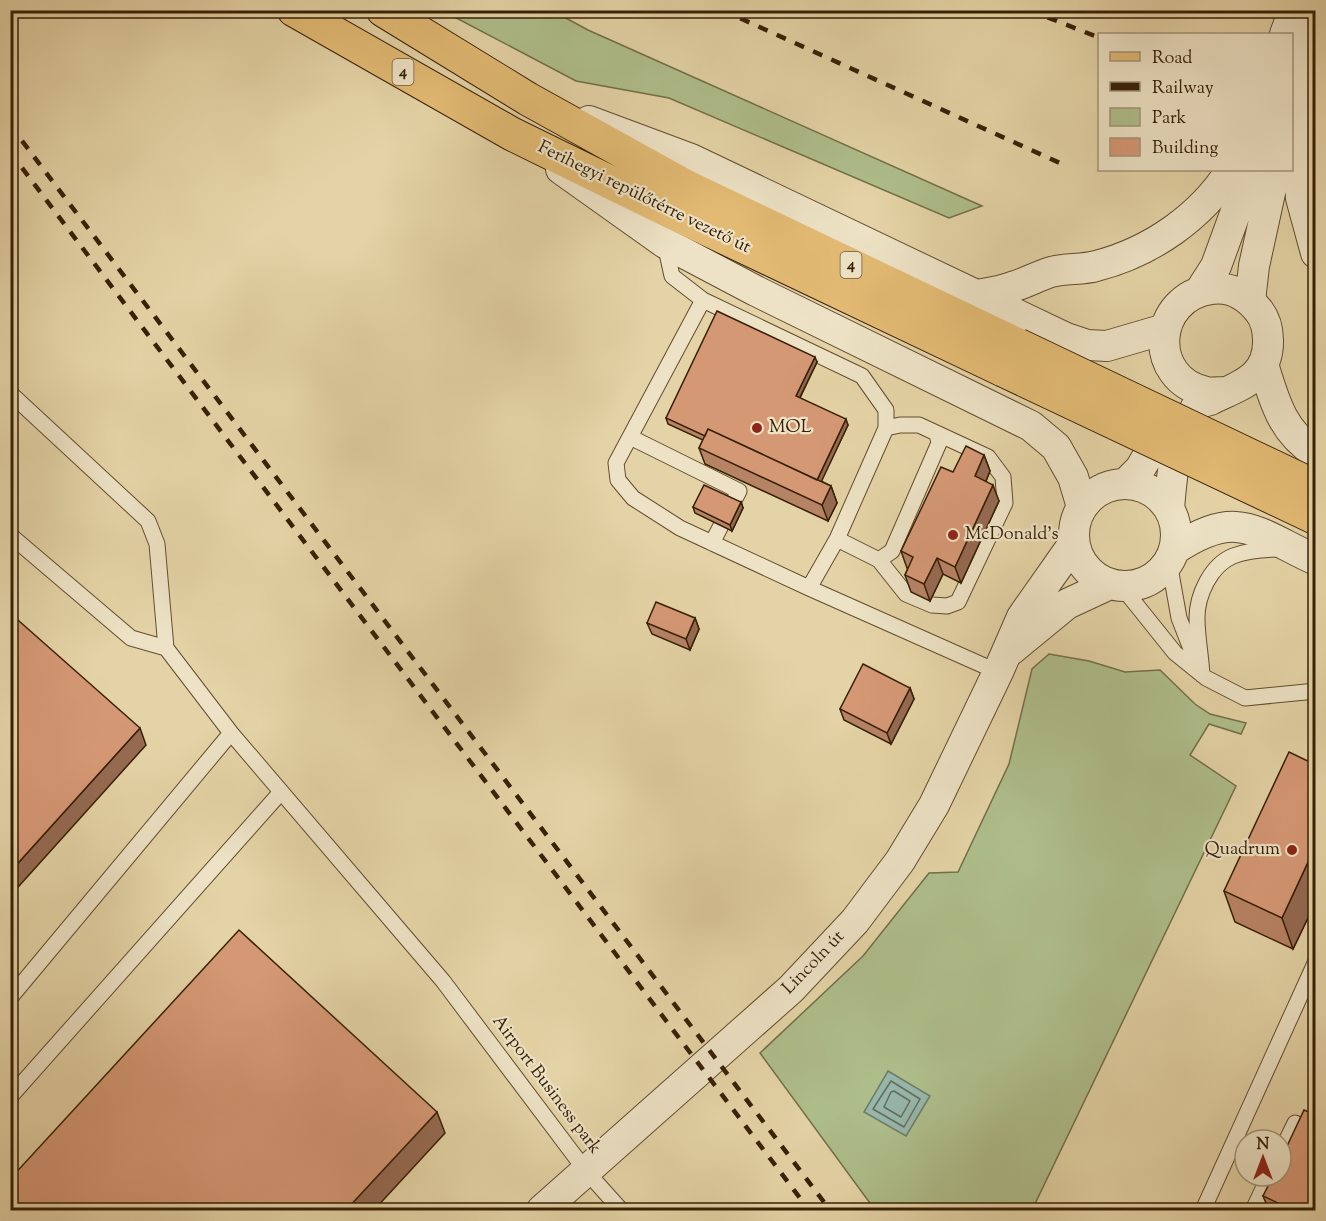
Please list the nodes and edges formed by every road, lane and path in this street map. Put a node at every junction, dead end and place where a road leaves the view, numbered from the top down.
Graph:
1 (294, 10) edge
2 (383, 10) edge
3 (1294, 10) edge
4 (1308, 10) edge
5 (1314, 10) edge
6 (1286, 33) edge
7 (1293, 54) edge
8 (1316, 68) edge
9 (1293, 97) edge
10 (528, 99) junction
11 (1230, 171) edge
12 (1251, 171) edge
13 (1275, 171) edge
14 (674, 214) junction
15 (1316, 253) edge
16 (1200, 291) junction
17 (977, 295) junction
18 (703, 300) junction
19 (1250, 301) junction
20 (1165, 329) junction
21 (1011, 357) junction
22 (1263, 364) junction
23 (1178, 377) junction
24 (1224, 392) junction
25 (10, 393) edge
26 (886, 428) junction
27 (937, 434) junction
28 (630, 437) junction
29 (1316, 453) edge
30 (1125, 484) junction
31 (1316, 487) edge
32 (1082, 507) junction
33 (1169, 509) junction
34 (1316, 518) edge
35 (10, 535) edge
36 (837, 539) junction
37 (712, 543) junction
38 (1074, 543) junction
39 (1303, 554) edge
40 (1171, 556) junction
41 (879, 560) junction
42 (1116, 585) junction
43 (809, 588) junction
44 (166, 648) junction
45 (1002, 663) junction
46 (1202, 675) junction
47 (1316, 691) edge
48 (231, 733) junction
49 (281, 792) junction
50 (1316, 962) edge
51 (10, 998) edge
52 (10, 1097) edge
53 (1295, 1123) edge
54 (1293, 1128) edge
55 (586, 1170) junction
56 (1263, 1188) edge
57 (542, 1210) edge
58 (621, 1210) edge
59 (1203, 1210) edge
60 (1253, 1210) edge

1 - 14 main road, Ferihegyi repülőtérre vezető út / 4
2 - 10 main road, Ferihegyi repülőtérre vezető út / 4
3 - 6 street
4 - 7 street
5 - 9 street
8 - 15 street
10 - 14 main road, Ferihegyi repülőtérre vezető út / 4
10 - 17 street
11 - 17 street
12 - 16 street
13 - 19 street
14 - 18 lane
14 - 21 main road, Ferihegyi repülőtérre vezető út / 4
14 - 32 street
16 - 19 street
16 - 20 street
17 - 20 street
18 - 26 lane
18 - 28 lane
19 - 22 street
20 - 23 street
21 - 31 main road, 4, bridge
21 - 34 main road, 4, bridge
22 - 24 street
22 - 29 street
23 - 24 street
23 - 30 street
24 - 33 street
25 - 44 lane
26 - 27 lane
26 - 36 lane
27 - 41 lane
27 - 41 lane
28 - 37 lane
28 - 37 lane
30 - 32 street
30 - 33 street
32 - 38 street
33 - 40 street
35 - 44 lane
36 - 41 lane
36 - 43 lane
37 - 43 lane
38 - 42 street
38 - 45 street, Lincoln út
39 - 40 street
39 - 46 lane
40 - 42 street
40 - 46 lane
42 - 45 street, Lincoln út
42 - 46 lane
43 - 45 lane
44 - 48 lane, Airport Business park
45 - 55 street, Lincoln út
46 - 47 lane
48 - 49 lane, Airport Business park
48 - 51 lane
49 - 52 lane
49 - 55 lane, Airport Business park
50 - 59 lane
53 - 54 lane
55 - 57 street, Lincoln út
55 - 58 lane, Airport Business park
56 - 60 lane

